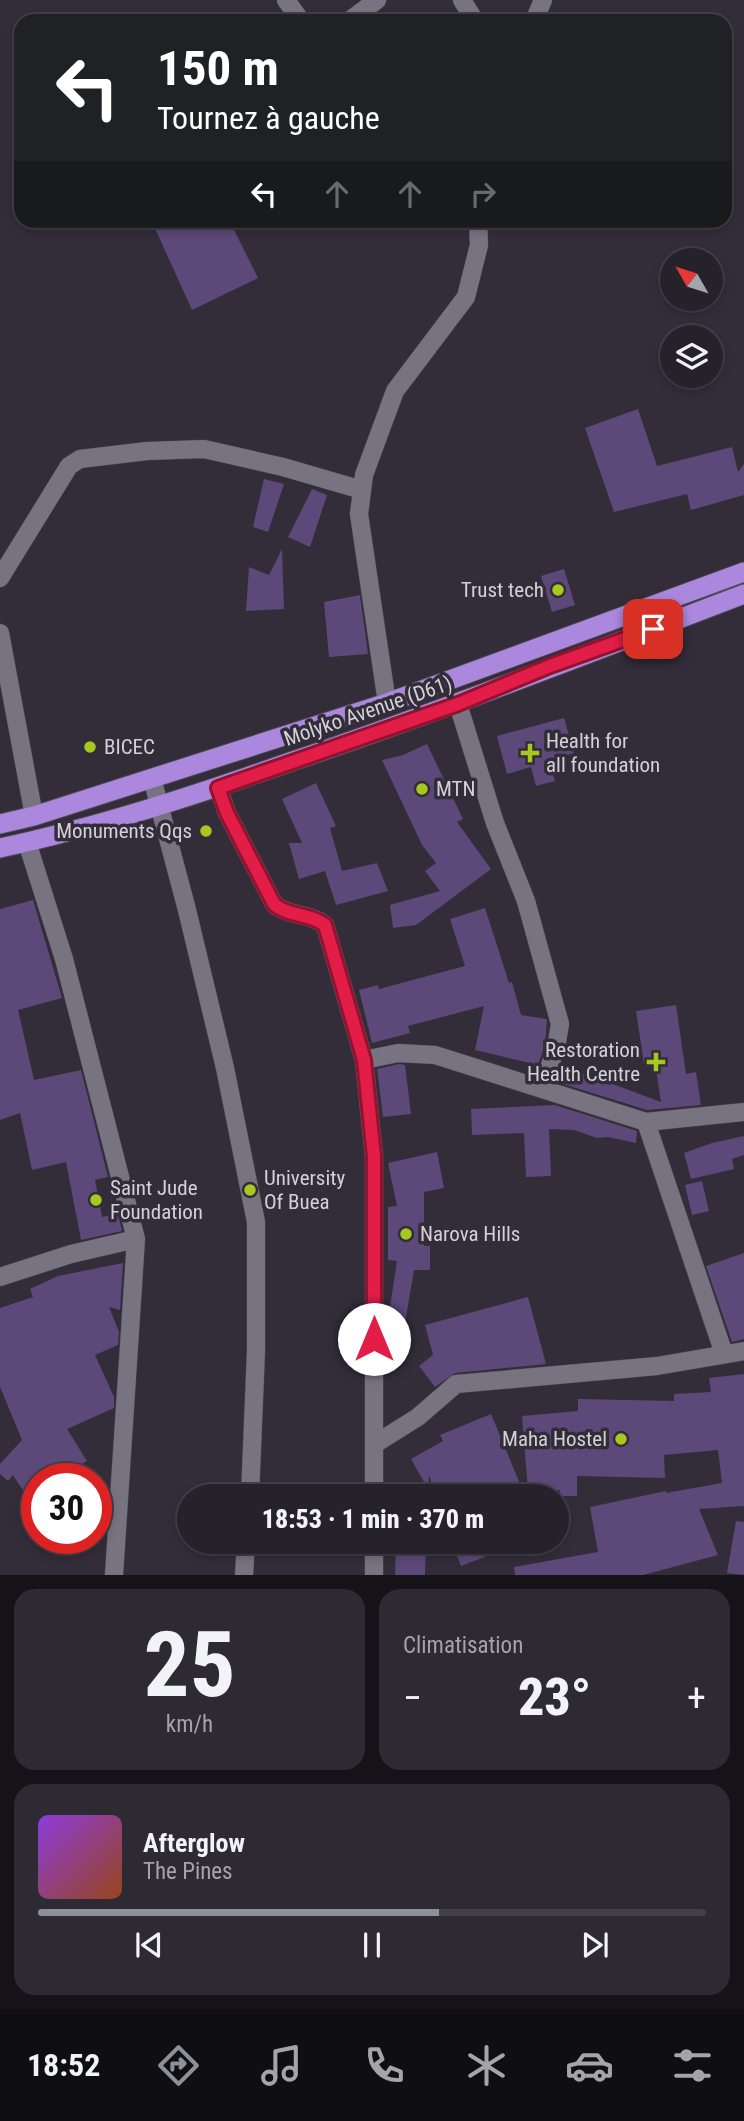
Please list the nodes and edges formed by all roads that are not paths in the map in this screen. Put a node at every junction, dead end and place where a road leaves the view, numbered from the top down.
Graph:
1 (377, 0) edge
2 (358, 14) edge
3 (478, 228) edge
4 (362, 490) junction
5 (744, 572) edge
6 (0, 578) edge
7 (744, 594) edge
8 (0, 633) edge
9 (387, 703) junction
10 (458, 704) junction
11 (152, 778) junction
12 (218, 788) junction
13 (160, 804) junction
14 (34, 816) junction
15 (0, 824) edge
16 (27, 842) junction
17 (0, 848) edge
18 (364, 1060) junction
19 (542, 1089) junction
20 (744, 1112) edge
21 (646, 1122) junction
22 (136, 1239) junction
23 (0, 1277) edge
24 (744, 1350) edge
25 (724, 1354) junction
26 (374, 1444) junction
27 (250, 1484) edge
28 (374, 1484) edge
29 (245, 1554) edge
30 (374, 1554) edge
31 (114, 1575) edge
32 (244, 1575) edge
33 (374, 1575) edge

1 - 2 street
3 - 4 street
4 - 6 street
4 - 9 street
5 - 9 highway, Molyko Avenue (D61)
7 - 10 highway, Molyko Avenue (D61)
8 - 14 street
9 - 11 highway, Molyko Avenue (D61)
10 - 12 highway, Molyko Avenue (D61)
10 - 19 street
11 - 13 street
11 - 14 highway, Molyko Avenue (D61)
12 - 13 highway, Molyko Avenue (D61)
12 - 18 street
13 - 16 highway, Molyko Avenue (D61)
13 - 27 street
14 - 15 highway, Molyko Avenue (D61)
16 - 17 highway, Molyko Avenue (D61)
16 - 22 street
18 - 19 street
18 - 26 street
19 - 21 street
20 - 21 street
21 - 25 street
22 - 23 street
22 - 31 street
24 - 25 street
25 - 26 street
26 - 28 street
29 - 32 street
30 - 33 street

